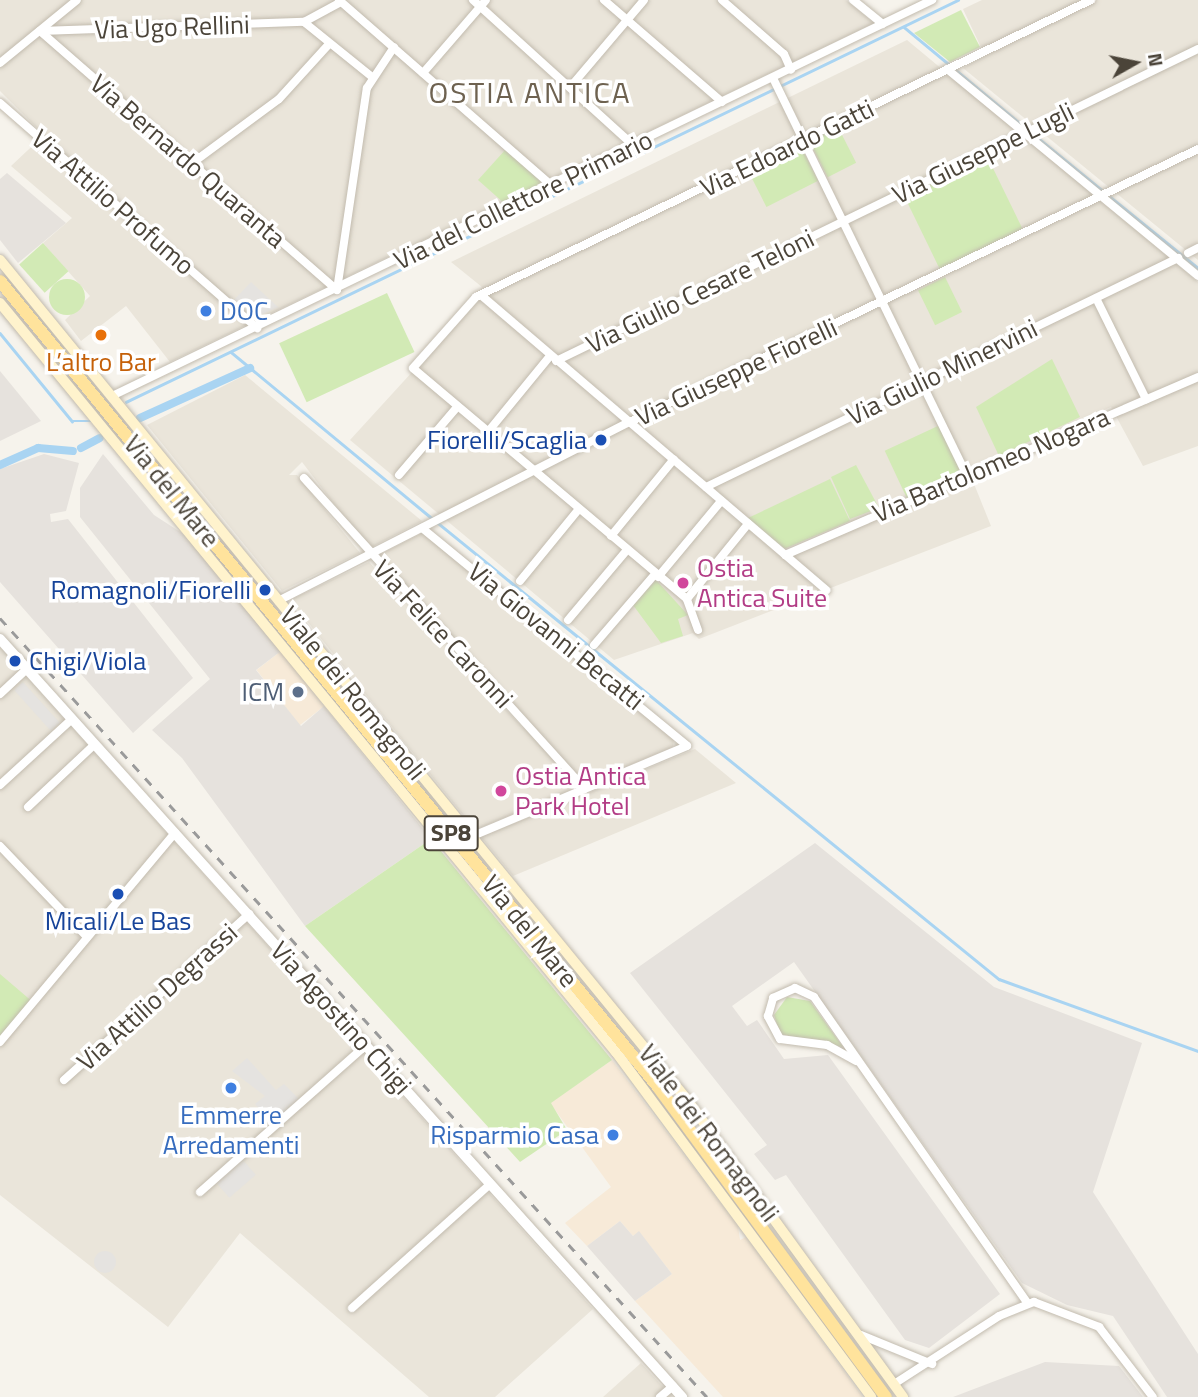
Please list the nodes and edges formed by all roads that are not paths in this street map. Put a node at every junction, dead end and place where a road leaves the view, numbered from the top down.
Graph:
1 (61, 0) edge
2 (77, 0) edge
3 (473, 0) edge
4 (604, 0) edge
5 (644, 0) edge
6 (722, 0) edge
7 (853, 0) edge
8 (932, 0) edge
9 (1091, 0) edge
10 (340, 1) edge
11 (484, 3) edge
12 (67, 8) junction
13 (627, 21) junction
14 (304, 22) junction
15 (883, 24) junction
16 (40, 31) junction
17 (329, 44) junction
18 (394, 47) junction
19 (1198, 49) edge
20 (2, 58) edge
21 (947, 69) junction
22 (791, 70) junction
23 (423, 73) junction
24 (371, 76) junction
25 (774, 78) junction
26 (572, 85) junction
27 (722, 102) junction
28 (0, 103) edge
29 (1025, 133) junction
30 (804, 141) junction
31 (634, 146) junction
32 (1198, 149) edge
33 (191, 164) junction
34 (552, 186) junction
35 (1102, 195) junction
36 (844, 221) junction
37 (1198, 248) edge
38 (1188, 254) dead end
39 (1178, 258) junction
40 (0, 260) edge
41 (1198, 276) edge
42 (0, 281) edge
43 (337, 290) junction
44 (482, 296) junction
45 (1096, 298) junction
46 (884, 302) junction
47 (0, 303) edge
48 (257, 328) junction
49 (553, 359) junction
50 (1198, 377) edge
51 (923, 381) junction
52 (112, 396) junction
53 (1146, 399) junction
54 (457, 407) junction
55 (630, 422) junction
56 (487, 433) junction
57 (674, 459) junction
58 (534, 471) junction
59 (398, 475) dead end
60 (967, 475) junction
61 (304, 478) dead end
62 (706, 487) junction
63 (721, 501) junction
64 (579, 509) junction
65 (748, 524) junction
66 (426, 526) junction
67 (611, 536) junction
68 (627, 550) junction
69 (369, 554) junction
70 (785, 555) junction
71 (657, 575) junction
72 (520, 582) dead end
73 (827, 590) dead end
74 (687, 599) junction
75 (278, 601) junction
76 (568, 620) dead end
77 (698, 630) dead end
78 (0, 639) edge
79 (594, 645) dead end
80 (27, 669) junction
81 (0, 694) edge
82 (72, 719) junction
83 (94, 745) junction
84 (0, 785) edge
85 (585, 789) junction
86 (28, 807) dead end
87 (175, 833) junction
88 (471, 837) junction
89 (0, 846) edge
90 (248, 914) junction
91 (87, 937) junction
92 (0, 1042) edge
93 (366, 1045) junction
94 (856, 1061) junction
95 (64, 1080) dead end
96 (490, 1184) junction
97 (200, 1192) dead end
98 (1027, 1302) junction
99 (352, 1308) dead end
100 (857, 1333) junction
101 (932, 1364) junction
102 (894, 1384) junction
103 (673, 1386) junction
104 (660, 1397) edge
105 (682, 1397) edge
106 (871, 1397) edge
107 (886, 1397) edge
108 (903, 1397) edge
109 (1153, 1397) edge

1 - 12 street
2 - 12 street
3 - 11 street
4 - 13 street
5 - 13 street
6 - 22 street
7 - 15 street
8 - 15 street, Via del Collettore Primario
9 - 21 street, Via Edoardo Gatti
10 - 14 street
10 - 18 street
11 - 23 street
11 - 26 street
12 - 16 street
13 - 26 street
13 - 27 street
14 - 16 street, Via Ugo Rellini
14 - 17 street
15 - 22 street, Via del Collettore Primario
16 - 20 street
16 - 33 street, Via Bernardo Quaranta
17 - 24 street
17 - 33 street
18 - 23 street
18 - 24 street
19 - 29 street, Via Giuseppe Lugli
21 - 29 street
21 - 30 street, Via Edoardo Gatti
22 - 25 street, Via del Collettore Primario
23 - 34 street
24 - 43 street
25 - 27 street, Via del Collettore Primario
25 - 30 street
26 - 31 street
27 - 31 street, Via del Collettore Primario
28 - 48 street, Via Attilio Profumo
29 - 35 street
29 - 36 street, Via Giuseppe Lugli
30 - 36 street
30 - 44 street, Via Edoardo Gatti
31 - 34 street, Via del Collettore Primario
32 - 35 street, Via Giuseppe Fiorelli
33 - 43 street, Via Bernardo Quaranta
34 - 43 street, Via del Collettore Primario
35 - 39 street
35 - 46 street, Via Giuseppe Fiorelli
36 - 46 street
36 - 49 street, Via Giulio Cesare Teloni
37 - 38 street
39 - 41 street
39 - 45 street, Via Giulio Minervini
40 - 52 main road, Viale dei Romagnoli
42 - 107 main road, Via del Mare / SP8
43 - 48 street, Via del Collettore Primario
44 - 49 street
44 - 54 street
45 - 51 street, Via Giulio Minervini
45 - 53 street
46 - 51 street
46 - 55 street, Via Giuseppe Fiorelli
47 - 106 main road
48 - 52 street, Via del Collettore Primario
49 - 55 street
49 - 56 street
50 - 53 street, Via Bartolomeo Nogara
51 - 60 street
51 - 62 street, Via Giulio Minervini
52 - 75 main road, Viale dei Romagnoli
53 - 60 street, Via Bartolomeo Nogara
54 - 56 street
54 - 59 street
55 - 57 street
55 - 58 street, Via Giuseppe Fiorelli
56 - 58 street
57 - 62 street
57 - 67 street
58 - 64 street
58 - 66 street, Via Giuseppe Fiorelli
60 - 70 street, Via Bartolomeo Nogara
61 - 69 street, Via Felice Caronni
62 - 63 street
63 - 65 street
63 - 71 street
64 - 67 street
64 - 72 street
65 - 70 street
65 - 74 street
66 - 69 street, Via Giuseppe Fiorelli
66 - 85 street, Via Giovanni Becatti
67 - 68 street
68 - 71 street
68 - 76 street
69 - 75 street, Via Giuseppe Fiorelli
69 - 85 street, Via Felice Caronni
70 - 73 street
71 - 74 street
71 - 79 street
74 - 77 street
75 - 88 main road, Viale dei Romagnoli
78 - 80 street, Via Agostino Chigi
80 - 81 street
80 - 82 street, Via Agostino Chigi
82 - 83 street, Via Agostino Chigi
82 - 84 street
83 - 86 street
83 - 87 street, Via Agostino Chigi
85 - 88 street
87 - 90 street, Via Agostino Chigi
87 - 91 street
88 - 100 main road, Viale dei Romagnoli
89 - 91 street
90 - 93 street, Via Agostino Chigi
90 - 95 street, Via Attilio Degrassi
91 - 92 street
93 - 96 street, Via Agostino Chigi
93 - 97 street
94 - 94 street
94 - 98 street
96 - 99 street
96 - 103 street, Via Agostino Chigi
98 - 101 street
98 - 109 street
100 - 101 street
100 - 102 main road, Viale dei Romagnoli
101 - 102 street
102 - 108 main road, Viale dei Romagnoli
103 - 104 street
103 - 105 street, Via Agostino Chigi

